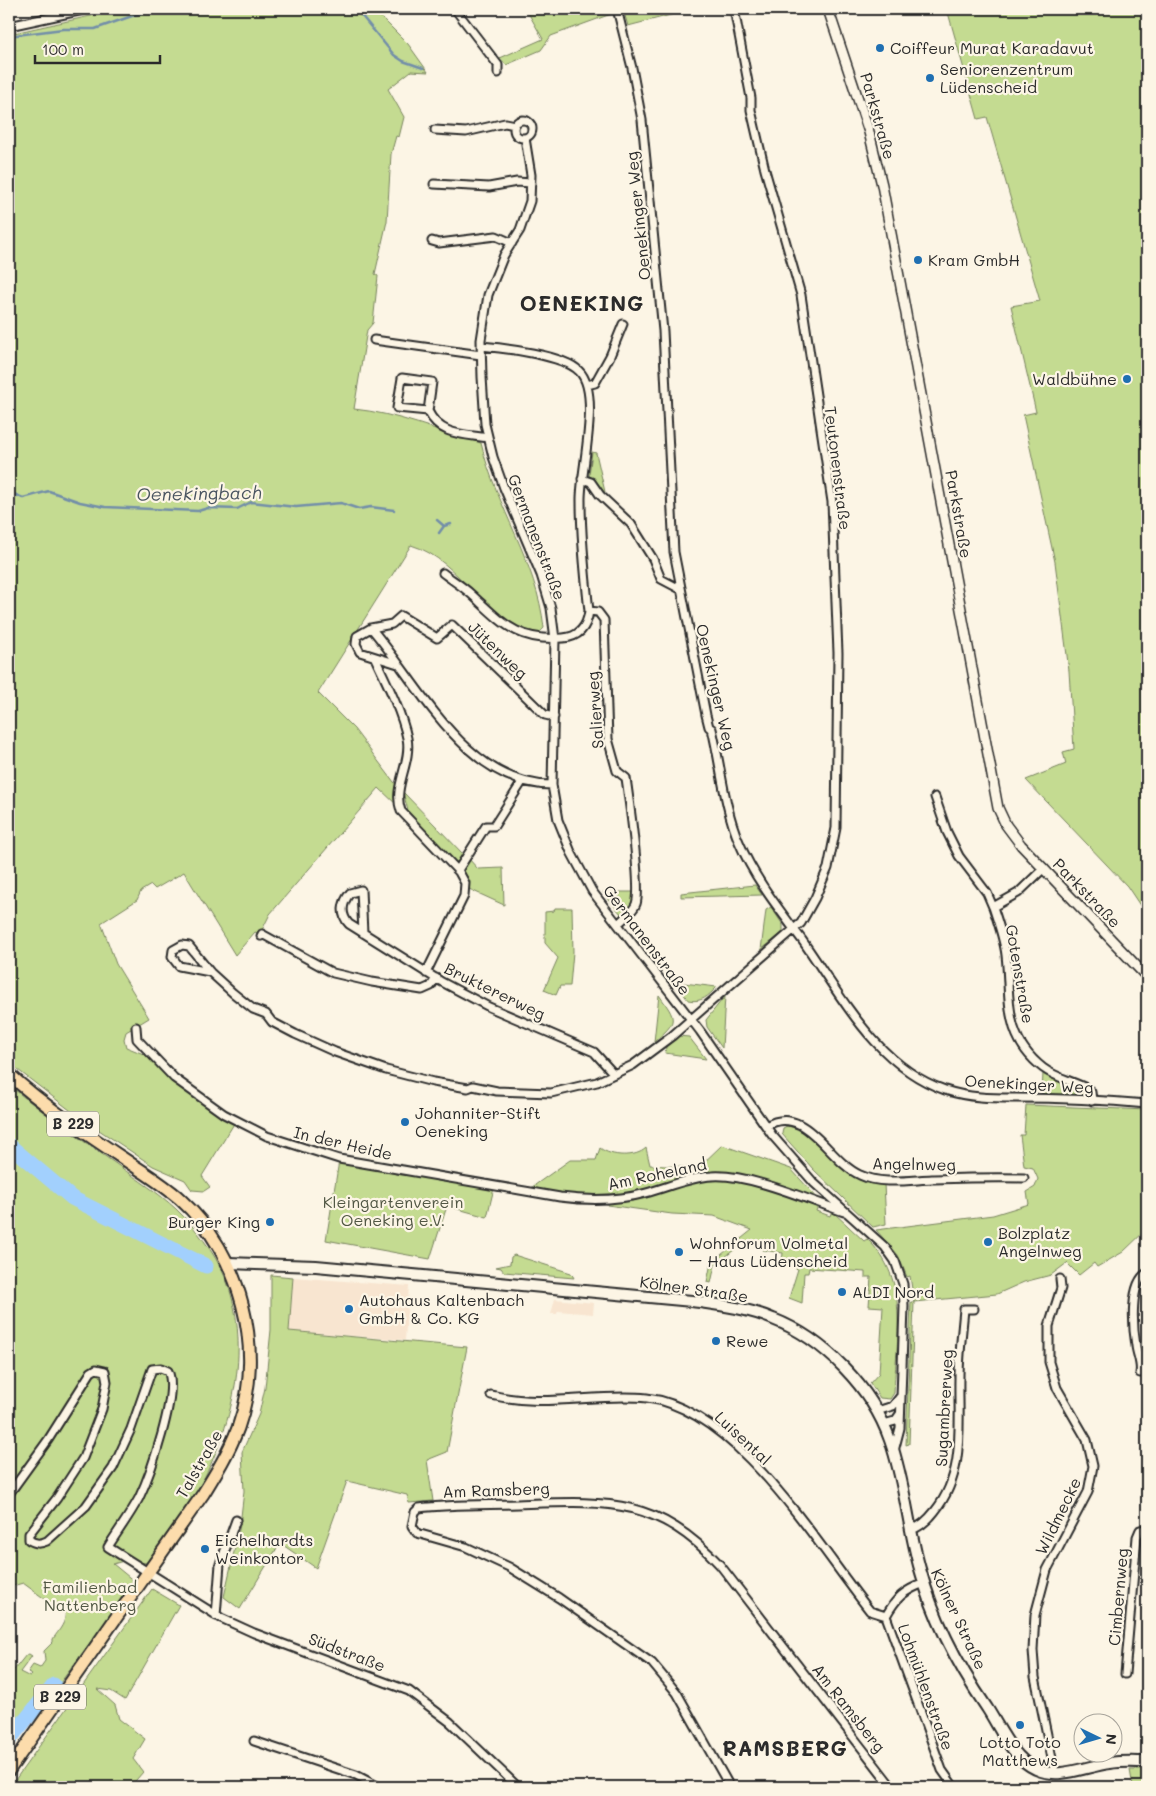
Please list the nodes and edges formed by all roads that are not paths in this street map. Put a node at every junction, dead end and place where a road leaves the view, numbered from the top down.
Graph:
1 (88, 9) edge
2 (455, 9) edge
3 (617, 9) edge
4 (734, 9) edge
5 (828, 9) edge
6 (9, 26) edge
7 (498, 73) dead end
8 (515, 125) junction
9 (435, 130) dead end
10 (525, 138) junction
11 (531, 183) junction
12 (434, 184) dead end
13 (432, 241) dead end
14 (512, 243) junction
15 (623, 324) dead end
16 (374, 340) dead end
17 (481, 346) junction
18 (481, 355) junction
19 (588, 385) junction
20 (428, 411) junction
21 (488, 438) junction
22 (582, 479) junction
23 (443, 573) dead end
24 (680, 589) junction
25 (589, 611) junction
26 (370, 628) junction
27 (555, 639) junction
28 (375, 658) junction
29 (398, 664) junction
30 (554, 717) junction
31 (522, 782) junction
32 (552, 785) junction
33 (935, 797) dead end
34 (1044, 868) junction
35 (458, 870) junction
36 (993, 907) junction
37 (618, 924) junction
38 (794, 929) junction
39 (363, 933) junction
40 (261, 936) dead end
41 (210, 972) junction
42 (426, 973) junction
43 (1147, 977) edge
44 (436, 978) junction
45 (691, 1020) junction
46 (136, 1027) dead end
47 (9, 1074) edge
48 (614, 1074) junction
49 (1092, 1101) junction
50 (1147, 1104) edge
51 (766, 1126) junction
52 (1024, 1178) dead end
53 (528, 1191) joint
54 (846, 1212) junction
55 (229, 1263) junction
56 (1147, 1273) edge
57 (1060, 1279) dead end
58 (974, 1309) dead end
59 (1140, 1372) dead end
60 (492, 1394) dead end
61 (900, 1397) junction
62 (877, 1411) junction
63 (900, 1414) junction
64 (884, 1424) junction
65 (894, 1453) junction
66 (9, 1494) edge
67 (236, 1520) dead end
68 (1147, 1529) edge
69 (911, 1530) junction
70 (147, 1573) junction
71 (924, 1583) junction
72 (216, 1616) junction
73 (886, 1616) junction
74 (1125, 1674) dead end
75 (254, 1741) dead end
76 (1147, 1762) edge
77 (9, 1770) edge
78 (1056, 1773) junction
79 (379, 1787) edge
80 (518, 1787) edge
81 (730, 1787) edge
82 (892, 1787) edge
83 (954, 1787) edge

1 - 6 street
2 - 7 street
3 - 24 street, Oenekinger Weg
4 - 38 street, Teutonenstraße
5 - 34 street, Parkstraße
8 - 9 street, Germanenstraße
8 - 10 street, Germanenstraße
8 - 10 street, Germanenstraße
10 - 11 street, Germanenstraße
11 - 12 street
11 - 14 street, Germanenstraße
13 - 14 street
14 - 17 street, Germanenstraße
15 - 19 street
16 - 18 street
17 - 18 street, Germanenstraße
17 - 19 street
18 - 21 street, Germanenstraße
19 - 22 street
20 - 20 street
20 - 21 street
21 - 27 street, Germanenstraße
22 - 24 street
22 - 25 street
23 - 27 street
24 - 38 street, Oenekinger Weg
25 - 27 street
25 - 37 street, Salierweg
26 - 28 street
26 - 29 street
26 - 30 street, Jütenweg
27 - 30 street, Germanenstraße
28 - 29 street
28 - 35 street
29 - 31 street
30 - 32 street, Germanenstraße
31 - 32 street
31 - 35 street
32 - 37 street, Germanenstraße
33 - 36 street
34 - 36 street, Gotenstraße
34 - 43 street, Parkstraße
35 - 42 street
36 - 49 street, Gotenstraße
37 - 45 street, Germanenstraße
38 - 45 street, Teutonenstraße
38 - 49 street, Oenekinger Weg
39 - 39 street, Bruktererweg
39 - 42 street, Bruktererweg
40 - 44 street
41 - 41 street, Teutonenstraße
41 - 48 street, Teutonenstraße
42 - 44 street, Bruktererweg
44 - 48 street, Bruktererweg
45 - 48 street, Teutonenstraße
45 - 51 street, Germanenstraße
46 - 53 street, In der Heide
47 - 55 main road, Talstraße / B 229
49 - 50 street, Oenekinger Weg
51 - 52 street, Angelnweg
51 - 54 street, Germanenstraße
53 - 54 street, Am Roheland
54 - 61 street, Germanenstraße
55 - 62 main road, Kölner Straße
55 - 70 main road, Talstraße / B 229
56 - 59 street
57 - 78 street, Wildmecke
58 - 69 street, Sugambrerweg
60 - 73 street, Luisental
61 - 62 street
61 - 63 street, Germanenstraße
62 - 64 main road, Kölner Straße
63 - 64 street
63 - 65 street, Germanenstraße
64 - 65 main road, Kölner Straße
65 - 69 main road, Kölner Straße
66 - 70 street, Südstraße
67 - 72 street
68 - 74 street, Cimbernweg
69 - 71 main road, Kölner Straße
70 - 72 street, Südstraße
70 - 77 main road, Talstraße / B 229
71 - 73 street, Lohmühlenstraße
71 - 78 main road, Kölner Straße
72 - 80 street, Südstraße
73 - 83 street, Lohmühlenstraße
75 - 79 street
76 - 78 main road, Kölner Straße
81 - 82 street, Am Ramsberg

